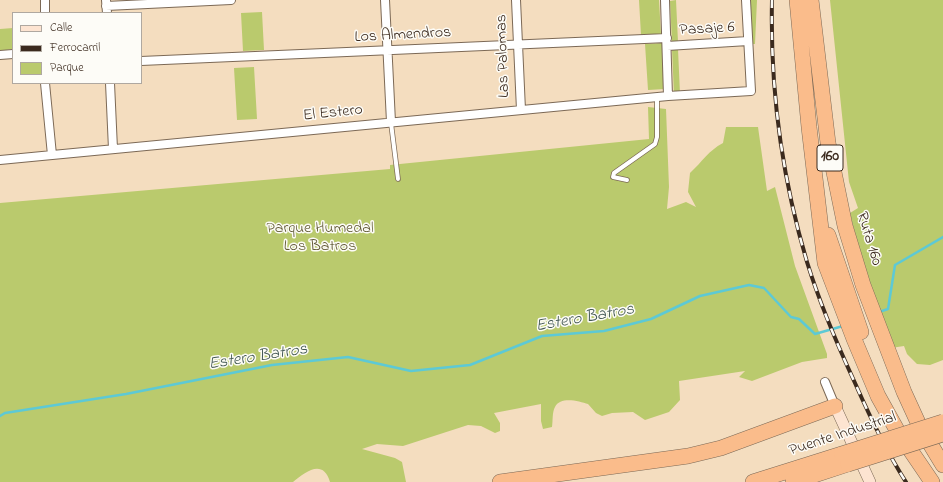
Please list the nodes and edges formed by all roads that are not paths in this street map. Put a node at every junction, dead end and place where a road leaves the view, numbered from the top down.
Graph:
1 (45, 0) edge
2 (231, 0) edge
3 (386, 0) edge
4 (516, 0) edge
5 (665, 0) edge
6 (746, 0) edge
7 (803, 2) edge
8 (106, 6) edge
9 (45, 12) edge
10 (748, 41) junction
11 (667, 42) junction
12 (518, 45) junction
13 (388, 51) junction
14 (12, 54) edge
15 (0, 56) edge
16 (142, 62) edge
17 (45, 84) edge
18 (110, 84) edge
19 (668, 96) junction
20 (657, 98) junction
21 (521, 110) junction
22 (391, 122) junction
23 (112, 150) junction
24 (52, 155) junction
25 (0, 160) edge
26 (398, 179) dead end
27 (627, 180) dead end
28 (825, 382) dead end
29 (835, 406) junction
30 (943, 422) edge
31 (943, 434) edge
32 (845, 459) junction
33 (943, 465) edge
34 (500, 482) edge
35 (753, 482) edge
36 (793, 482) edge
37 (870, 482) edge
38 (932, 482) edge

1 - 9 street
2 - 8 street
3 - 13 street
4 - 12 street, Las Palomas
5 - 11 street
6 - 10 street
7 - 33 highway, Ruta 160 / 160
7 - 38 highway, Ruta 160 / 160
10 - 11 street, Pasaje 6
10 - 19 street, El Estero
11 - 12 street, Los Almendros
11 - 19 street
12 - 13 street, Los Almendros
12 - 21 street, Las Palomas
13 - 16 street, Los Almendros
13 - 22 street
14 - 15 street
17 - 24 street
18 - 23 street
19 - 20 street, El Estero
20 - 21 street, El Estero
20 - 27 lane
21 - 22 street, El Estero
22 - 23 street, El Estero
22 - 26 lane
23 - 24 street, El Estero
24 - 25 street, El Estero
28 - 29 street
29 - 34 highway
29 - 37 main road
30 - 32 highway, Puente Industrial, bridge
31 - 32 highway, Puente Industrial, bridge
32 - 35 highway, Puente Industrial
32 - 36 highway, Puente Industrial

